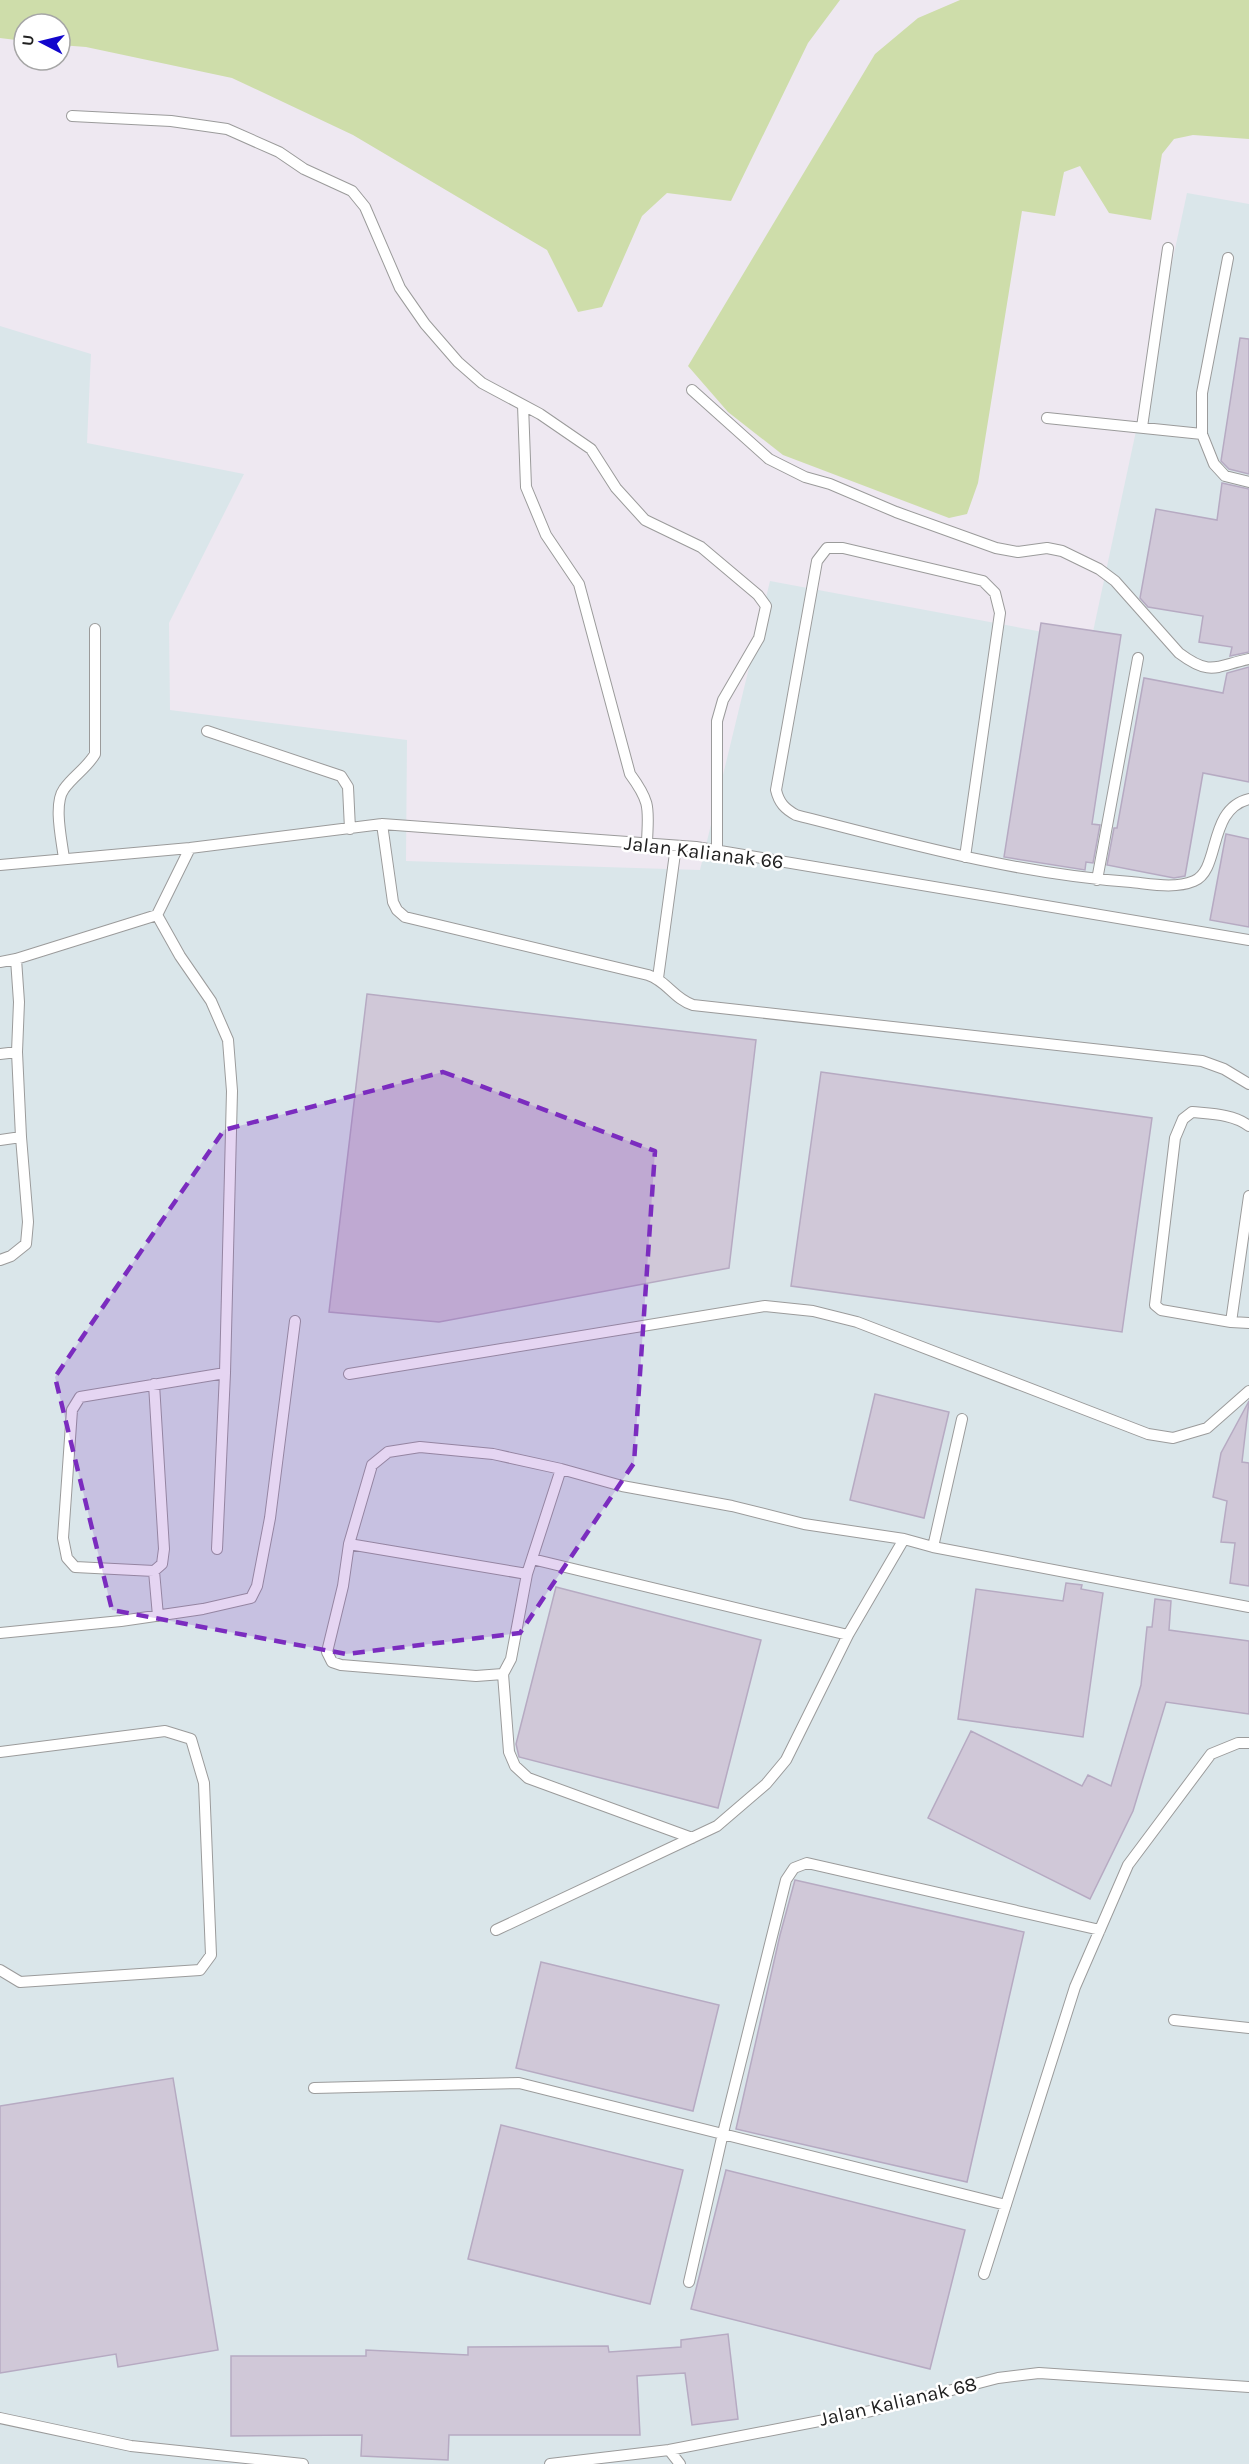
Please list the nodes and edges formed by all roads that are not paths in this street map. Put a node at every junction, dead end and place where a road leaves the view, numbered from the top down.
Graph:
1 (72, 116) dead end
2 (1168, 248) dead end
3 (1228, 258) dead end
4 (692, 390) dead end
5 (523, 405) junction
6 (1047, 418) dead end
7 (1142, 427) junction
8 (1202, 434) junction
9 (1249, 482) edge
10 (95, 629) dead end
11 (1138, 658) dead end
12 (1249, 659) edge
13 (207, 731) dead end
14 (1249, 799) edge
15 (382, 824) junction
16 (350, 829) junction
17 (647, 843) junction
18 (676, 846) junction
19 (190, 848) junction
20 (717, 851) junction
21 (964, 857) junction
22 (64, 859) junction
23 (0, 865) edge
24 (1097, 880) junction
25 (157, 915) junction
26 (1249, 940) edge
27 (16, 960) junction
28 (0, 962) edge
29 (658, 978) junction
30 (17, 1052) junction
31 (0, 1054) edge
32 (1249, 1084) edge
33 (1249, 1126) edge
34 (21, 1137) junction
35 (0, 1140) edge
36 (1249, 1196) edge
37 (0, 1260) edge
38 (295, 1321) dead end
39 (1231, 1322) junction
40 (1249, 1323) edge
41 (225, 1373) junction
42 (350, 1374) dead end
43 (154, 1384) junction
44 (1249, 1391) edge
45 (962, 1419) dead end
46 (561, 1468) junction
47 (904, 1539) junction
48 (349, 1544) junction
49 (933, 1547) junction
50 (218, 1549) dead end
51 (532, 1559) junction
52 (154, 1572) junction
53 (527, 1574) junction
54 (1249, 1607) edge
55 (158, 1616) junction
56 (0, 1633) edge
57 (849, 1635) junction
58 (503, 1674) junction
59 (1249, 1743) edge
60 (0, 1752) edge
61 (692, 1838) junction
62 (496, 1930) dead end
63 (1100, 1930) junction
64 (0, 1970) edge
65 (1174, 2020) dead end
66 (1249, 2028) edge
67 (314, 2088) dead end
68 (723, 2133) junction
69 (1006, 2205) junction
70 (984, 2274) dead end
71 (689, 2282) dead end
72 (1249, 2387) edge
73 (0, 2418) edge
74 (669, 2450) junction
75 (303, 2464) edge
76 (550, 2464) edge
77 (680, 2464) edge

1 - 5 lane
2 - 7 lane
3 - 8 lane
4 - 12 lane
5 - 17 lane
5 - 20 lane
6 - 7 lane
7 - 8 lane
8 - 9 lane
10 - 22 lane
11 - 24 lane
13 - 16 lane
14 - 24 lane
15 - 16 lane, Jalan Kalianak 66
15 - 17 lane, Jalan Kalianak 66
15 - 29 lane
16 - 19 lane, Jalan Kalianak 66
17 - 18 lane, Jalan Kalianak 66
18 - 20 lane, Jalan Kalianak 66
18 - 29 lane
19 - 22 lane, Jalan Kalianak 66
19 - 25 lane
20 - 26 lane, Jalan Kalianak 66
21 - 21 lane
21 - 24 lane
22 - 23 lane, Jalan Kalianak 66
25 - 27 lane
25 - 41 lane
27 - 28 lane
27 - 30 lane
29 - 32 lane
30 - 31 lane
30 - 34 lane
33 - 39 lane
34 - 35 lane
34 - 37 lane
36 - 39 lane
38 - 55 lane
39 - 40 lane
41 - 43 lane
41 - 50 lane
42 - 44 lane
43 - 52 lane
43 - 52 lane
45 - 49 lane
46 - 47 lane
46 - 48 lane
46 - 51 lane
47 - 49 lane
47 - 57 lane
48 - 53 lane
48 - 58 lane
49 - 54 lane
51 - 53 lane
51 - 57 lane
52 - 55 lane
53 - 58 lane
55 - 56 lane
57 - 61 lane
58 - 61 lane
59 - 63 lane
60 - 64 lane
61 - 62 lane
63 - 68 lane
63 - 69 lane
65 - 66 lane
67 - 68 lane
68 - 69 lane
68 - 71 lane
69 - 70 lane
72 - 74 lane, Jalan Kalianak 68
73 - 75 lane
74 - 76 lane, Jalan Kalianak 68
74 - 77 lane

